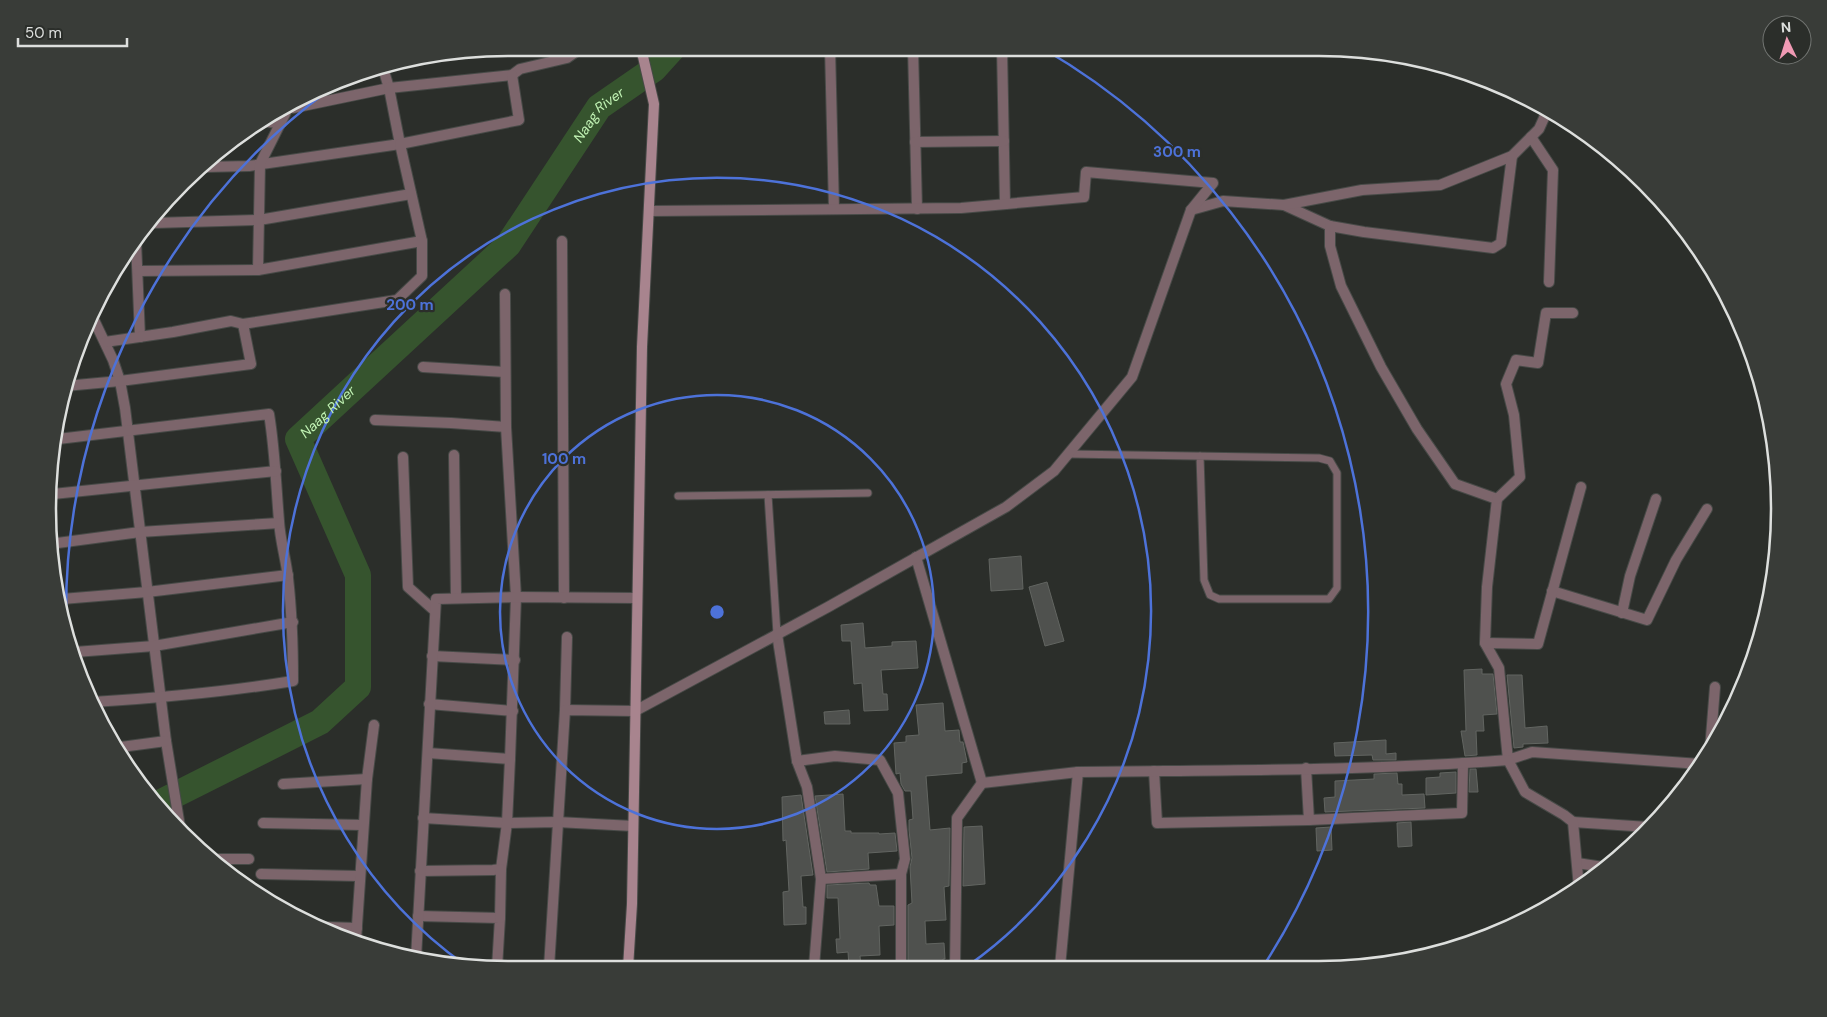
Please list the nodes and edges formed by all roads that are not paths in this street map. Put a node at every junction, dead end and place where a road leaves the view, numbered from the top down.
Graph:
1 (570, 56) edge
2 (643, 56) edge
3 (830, 56) edge
4 (913, 56) edge
5 (1002, 56) edge
6 (385, 74) edge
7 (512, 75) junction
8 (389, 88) junction
9 (302, 106) edge
10 (284, 116) edge
11 (1545, 117) edge
12 (273, 122) edge
13 (281, 123) junction
14 (1531, 137) junction
15 (1004, 141) junction
16 (915, 142) junction
17 (400, 144) junction
18 (1512, 156) junction
19 (260, 164) junction
20 (212, 167) edge
21 (411, 194) junction
22 (1005, 204) junction
23 (1284, 205) junction
24 (917, 208) junction
25 (834, 209) junction
26 (1191, 210) junction
27 (650, 211) junction
28 (259, 220) junction
29 (158, 223) edge
30 (1330, 226) junction
31 (422, 241) junction
32 (562, 241) dead end
33 (137, 251) edge
34 (258, 270) junction
35 (138, 271) junction
36 (1549, 282) dead end
37 (505, 294) dead end
38 (1573, 313) dead end
39 (243, 324) junction
40 (95, 325) edge
41 (140, 337) junction
42 (105, 342) junction
43 (423, 367) dead end
44 (505, 372) junction
45 (120, 381) junction
46 (74, 385) edge
47 (375, 420) dead end
48 (506, 427) junction
49 (128, 431) junction
50 (62, 439) edge
51 (1069, 454) junction
52 (454, 455) dead end
53 (1200, 456) junction
54 (403, 457) dead end
55 (276, 471) junction
56 (134, 486) junction
57 (1581, 486) dead end
58 (868, 493) dead end
59 (56, 494) edge
60 (768, 494) junction
61 (678, 496) dead end
62 (1498, 499) junction
63 (1656, 499) dead end
64 (1707, 508) dead end
65 (279, 523) junction
66 (140, 532) junction
67 (58, 543) edge
68 (916, 557) junction
69 (288, 575) junction
70 (1552, 591) junction
71 (147, 592) junction
72 (516, 597) junction
73 (456, 598) junction
74 (564, 598) junction
75 (637, 598) junction
76 (65, 599) edge
77 (435, 611) junction
78 (1622, 613) junction
79 (293, 622) junction
80 (777, 634) junction
81 (567, 637) dead end
82 (1485, 643) junction
83 (154, 646) junction
84 (79, 652) edge
85 (432, 656) junction
86 (515, 660) junction
87 (1715, 687) dead end
88 (160, 698) junction
89 (100, 702) edge
90 (429, 704) junction
91 (565, 710) junction
92 (512, 711) junction
93 (635, 711) junction
94 (374, 726) dead end
95 (1711, 732) edge
96 (166, 741) junction
97 (124, 747) edge
98 (428, 753) junction
99 (510, 758) junction
100 (1508, 760) junction
101 (797, 761) junction
102 (1463, 763) junction
103 (1692, 763) edge
104 (1306, 768) junction
105 (1154, 771) junction
106 (1078, 772) junction
107 (367, 779) junction
108 (982, 783) junction
109 (283, 784) dead end
110 (178, 817) edge
111 (423, 818) junction
112 (1309, 820) junction
113 (557, 822) junction
114 (1573, 822) junction
115 (263, 823) dead end
116 (507, 823) junction
117 (363, 825) junction
118 (633, 826) junction
119 (1639, 827) edge
120 (223, 859) edge
121 (249, 859) dead end
122 (1577, 863) junction
123 (1595, 866) edge
124 (501, 869) junction
125 (420, 871) junction
126 (261, 874) dead end
127 (901, 874) junction
128 (360, 876) junction
129 (821, 878) junction
130 (1578, 879) edge
131 (418, 916) junction
132 (500, 918) junction
133 (339, 927) edge
134 (357, 928) junction
135 (356, 934) edge
136 (416, 951) edge
137 (497, 961) edge
138 (549, 961) edge
139 (628, 961) edge
140 (814, 961) edge
141 (901, 961) edge
142 (955, 961) edge
143 (1061, 961) edge

1 - 7 street
2 - 27 street
3 - 25 street
4 - 16 street
5 - 15 street
6 - 8 street
7 - 8 street
7 - 17 street
8 - 9 street
8 - 17 street
10 - 13 street
11 - 14 street
12 - 13 street
13 - 19 street
14 - 18 street
14 - 36 street
15 - 16 street
15 - 22 street
16 - 24 street
17 - 19 street
17 - 21 street
18 - 23 street
18 - 30 street
19 - 20 street
19 - 28 street
21 - 28 street
21 - 31 street
22 - 24 street
22 - 26 street
23 - 26 street
23 - 30 street
24 - 25 street
25 - 27 street
26 - 51 street
27 - 75 street
28 - 29 street
28 - 34 street
30 - 62 street
31 - 34 street
31 - 39 street
32 - 74 street
33 - 35 street
34 - 35 street
35 - 41 street
37 - 44 street
38 - 62 street
39 - 41 street
39 - 45 street
40 - 42 street
41 - 42 street
42 - 45 street
43 - 44 street
44 - 48 street
45 - 46 street
45 - 49 street
47 - 48 street
48 - 72 street
49 - 50 street
49 - 55 street
49 - 56 street
51 - 53 lane
51 - 68 street
52 - 73 street
53 - 53 lane
54 - 77 street
55 - 56 street
55 - 65 street
56 - 59 street
56 - 66 street
57 - 70 street
58 - 60 lane
60 - 61 lane
60 - 80 lane
62 - 82 street
63 - 78 street
64 - 78 street
65 - 66 street
65 - 69 street
66 - 67 street
66 - 71 street
68 - 80 street
68 - 108 street
69 - 71 street
69 - 79 street
70 - 78 street
70 - 82 street
71 - 76 street
71 - 83 street
72 - 73 street
72 - 74 street
72 - 86 street
73 - 77 street
74 - 75 street
75 - 93 street
77 - 85 street
79 - 83 street
79 - 88 street
80 - 93 street
80 - 101 street
81 - 91 street
82 - 100 street
83 - 84 street
83 - 88 street
85 - 86 street
85 - 90 street
86 - 92 street
87 - 95 street
88 - 89 street
88 - 96 street
90 - 92 street
90 - 98 street
91 - 93 street
91 - 113 street
92 - 99 street
93 - 118 street
94 - 107 street
96 - 97 street
96 - 110 street
98 - 99 street
98 - 111 street
99 - 116 street
100 - 102 street
100 - 103 street
100 - 114 street
101 - 127 street
101 - 129 street
102 - 104 street
102 - 112 street
104 - 105 street
104 - 112 street
105 - 106 street
105 - 112 street
106 - 108 street
106 - 143 street
107 - 109 street
107 - 117 street
108 - 142 street
111 - 116 street
111 - 125 street
113 - 116 street
113 - 118 street
113 - 138 street
114 - 119 street
114 - 122 street
115 - 117 street
116 - 124 street
117 - 128 street
118 - 139 street
120 - 121 street
122 - 123 street
122 - 130 street
124 - 125 street
124 - 132 street
125 - 131 street
126 - 128 street
127 - 129 street
127 - 141 street
128 - 134 street
129 - 140 street
131 - 132 street
131 - 136 street
132 - 137 street
133 - 134 street
134 - 135 street

